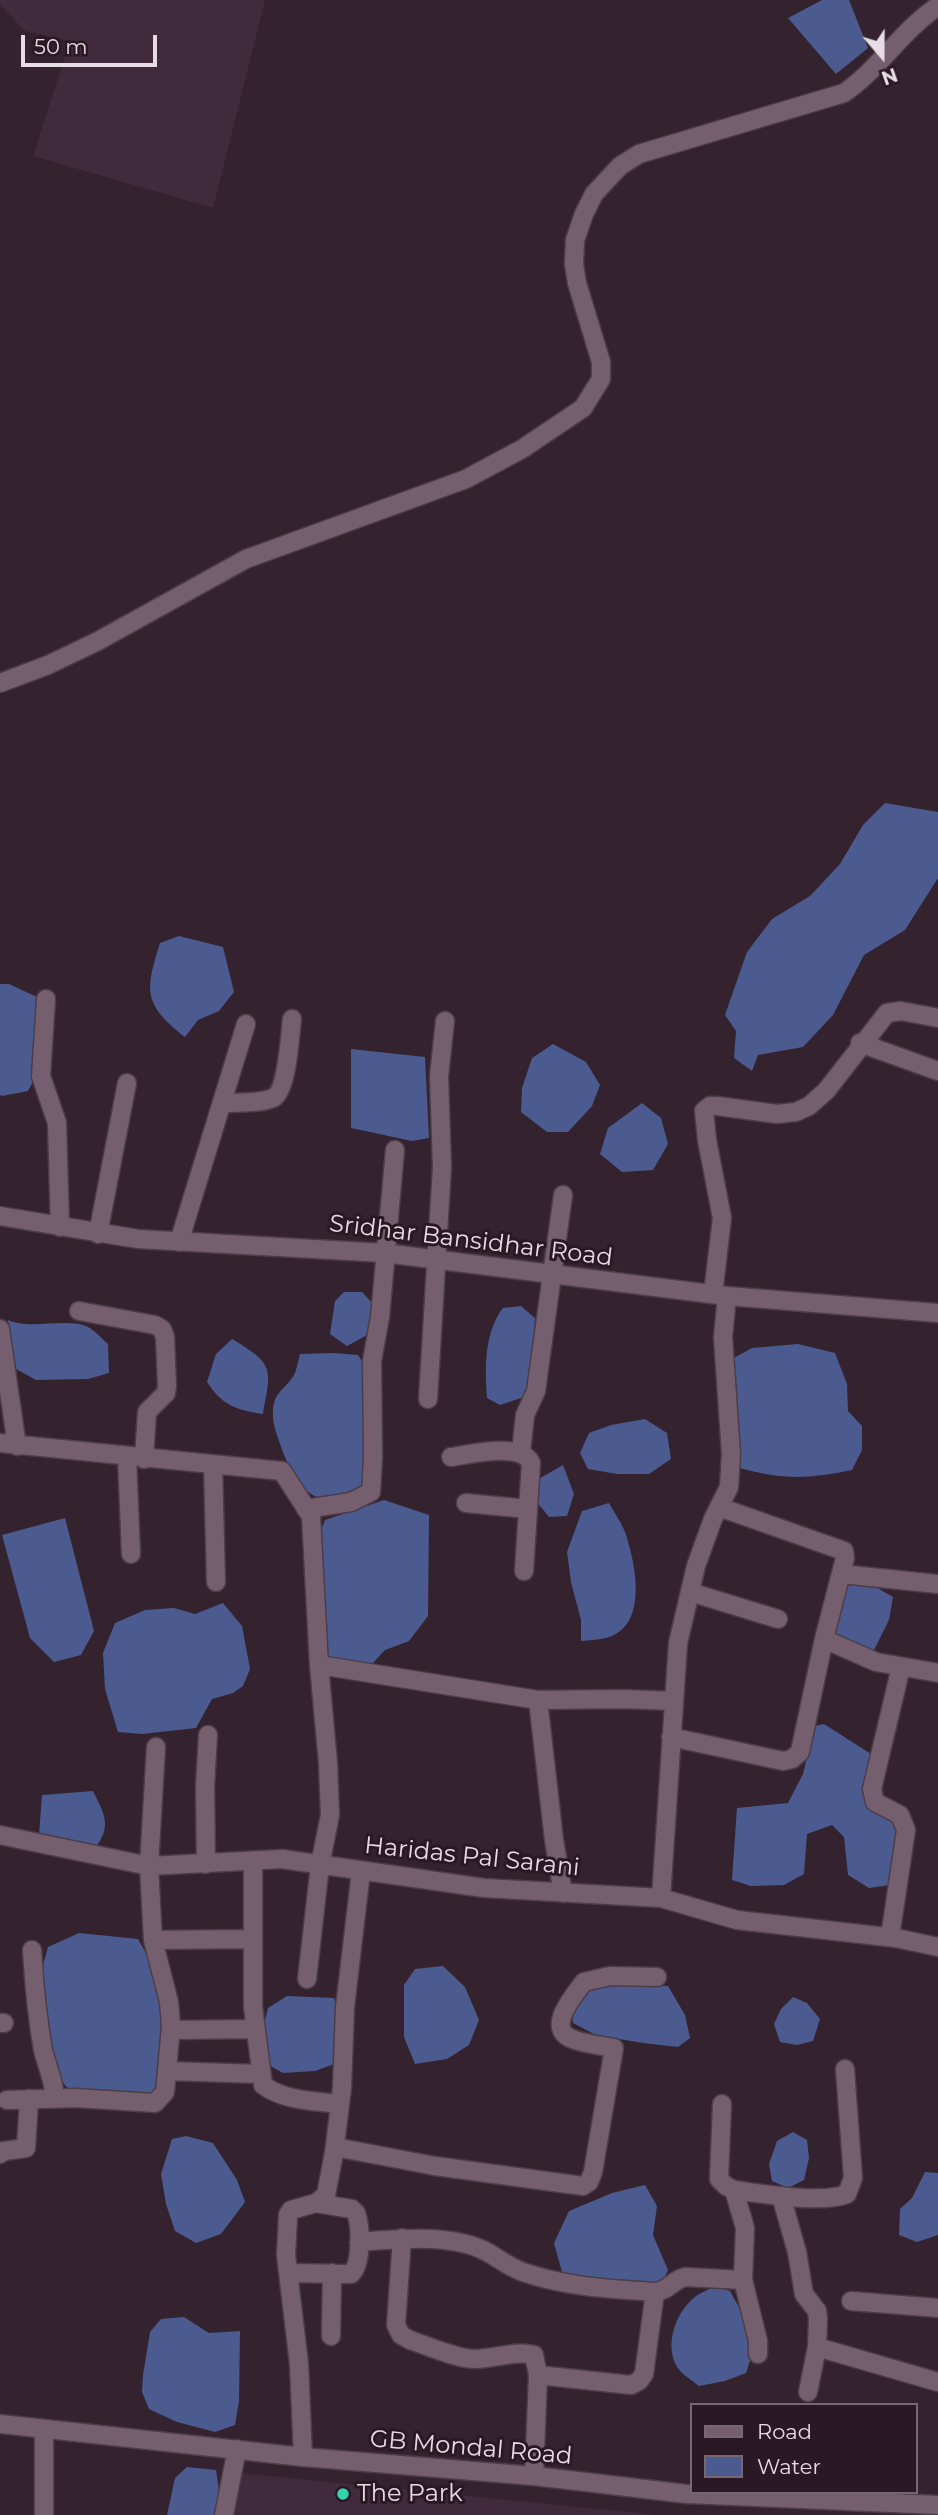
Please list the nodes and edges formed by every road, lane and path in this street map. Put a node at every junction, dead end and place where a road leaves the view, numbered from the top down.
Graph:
1 (938, 6) edge
2 (0, 682) edge
3 (46, 999) dead end
4 (938, 1018) edge
5 (292, 1019) dead end
6 (445, 1021) dead end
7 (246, 1024) dead end
8 (860, 1043) junction
9 (938, 1071) edge
10 (127, 1083) dead end
11 (223, 1103) junction
12 (395, 1150) dead end
13 (563, 1195) dead end
14 (0, 1216) edge
15 (60, 1227) junction
16 (98, 1234) junction
17 (179, 1242) junction
18 (384, 1253) junction
19 (435, 1259) junction
20 (554, 1275) junction
21 (720, 1295) junction
22 (79, 1311) dead end
23 (938, 1314) edge
24 (0, 1329) edge
25 (428, 1399) dead end
26 (8, 1445) edge
27 (521, 1452) junction
28 (451, 1457) dead end
29 (136, 1458) junction
30 (214, 1465) junction
31 (466, 1503) dead end
32 (719, 1507) junction
33 (306, 1509) junction
34 (528, 1509) junction
35 (131, 1554) dead end
36 (524, 1571) dead end
37 (841, 1574) junction
38 (216, 1581) dead end
39 (938, 1584) edge
40 (690, 1592) junction
41 (778, 1619) dead end
42 (824, 1639) junction
43 (319, 1665) junction
44 (901, 1667) junction
45 (938, 1673) edge
46 (538, 1700) junction
47 (674, 1701) junction
48 (208, 1735) dead end
49 (671, 1737) junction
50 (156, 1747) dead end
51 (0, 1835) edge
52 (253, 1861) junction
53 (206, 1864) junction
54 (320, 1865) junction
55 (149, 1866) junction
56 (361, 1871) junction
57 (563, 1893) junction
58 (661, 1898) junction
59 (891, 1937) junction
60 (252, 1939) junction
61 (153, 1940) junction
62 (938, 1947) edge
63 (32, 1950) dead end
64 (657, 1977) dead end
65 (307, 1979) dead end
66 (255, 2029) junction
67 (171, 2030) junction
68 (845, 2069) dead end
69 (167, 2071) junction
70 (260, 2074) junction
71 (55, 2098) junction
72 (29, 2099) junction
73 (7, 2100) dead end
74 (340, 2104) junction
75 (722, 2104) dead end
76 (335, 2147) junction
77 (0, 2154) edge
78 (734, 2190) junction
79 (781, 2196) junction
80 (316, 2203) junction
81 (401, 2238) junction
82 (359, 2242) junction
83 (288, 2273) junction
84 (332, 2273) junction
85 (743, 2280) junction
86 (655, 2292) junction
87 (851, 2301) dead end
88 (938, 2308) edge
89 (331, 2336) dead end
90 (817, 2347) junction
91 (758, 2354) dead end
92 (538, 2375) junction
93 (938, 2382) edge
94 (808, 2392) dead end
95 (0, 2424) edge
96 (44, 2430) junction
97 (237, 2449) junction
98 (303, 2457) junction
99 (534, 2476) junction
100 (938, 2505) edge
101 (44, 2515) edge
102 (223, 2515) edge

1 - 2 street
3 - 15 street
4 - 8 street
5 - 11 street
6 - 19 street
7 - 11 street
8 - 9 street
8 - 21 street
10 - 16 street
11 - 17 street
12 - 18 street
13 - 20 street
14 - 15 street, Sridhar Bansidhar Road
15 - 16 street, Sridhar Bansidhar Road
16 - 17 street, Sridhar Bansidhar Road
17 - 18 street, Sridhar Bansidhar Road
18 - 19 street, Sridhar Bansidhar Road
18 - 33 street
19 - 20 street, Sridhar Bansidhar Road
19 - 25 street
20 - 21 street, Sridhar Bansidhar Road
20 - 27 street
21 - 23 street, Sridhar Bansidhar Road
21 - 32 street
22 - 29 street
24 - 26 street
26 - 29 street
27 - 28 street
27 - 34 street
29 - 30 street
29 - 35 street
30 - 33 street
30 - 38 street
31 - 34 street
32 - 37 street
32 - 40 street
33 - 43 street
34 - 36 street
37 - 39 street
37 - 42 street
40 - 41 street
40 - 47 street
42 - 44 street
42 - 49 street
43 - 46 street
43 - 54 street
44 - 45 street
44 - 59 street
46 - 47 street
46 - 57 street
47 - 49 street
48 - 53 street
49 - 58 street
50 - 55 street
51 - 55 street, Haridas Pal Sarani
52 - 53 street, Haridas Pal Sarani
52 - 54 street, Haridas Pal Sarani
52 - 60 street
53 - 55 street, Haridas Pal Sarani
54 - 56 street, Haridas Pal Sarani
54 - 65 street
55 - 61 street
56 - 57 street, Haridas Pal Sarani
56 - 74 street
57 - 58 street, Haridas Pal Sarani
58 - 59 street, Haridas Pal Sarani
59 - 62 street, Haridas Pal Sarani
60 - 61 street
60 - 66 street
61 - 67 street
63 - 71 street
64 - 76 street
66 - 67 street
66 - 70 street
67 - 69 street
68 - 79 street
69 - 70 street
69 - 71 street
70 - 74 street
71 - 72 street
72 - 73 street
72 - 77 street
74 - 76 street
75 - 78 street
76 - 80 street
78 - 79 street
78 - 85 street
79 - 90 street
80 - 82 street
80 - 83 street
81 - 82 street
81 - 86 street
81 - 92 street
82 - 84 street
83 - 84 street
83 - 98 street
84 - 89 street
85 - 86 street
85 - 91 street
86 - 92 street
87 - 88 street
90 - 93 street
90 - 94 street
92 - 99 street
95 - 96 street, GB Mondal Road
96 - 97 street, GB Mondal Road
96 - 101 street
97 - 98 street, GB Mondal Road
97 - 102 street
98 - 99 street, GB Mondal Road
99 - 100 street, GB Mondal Road

